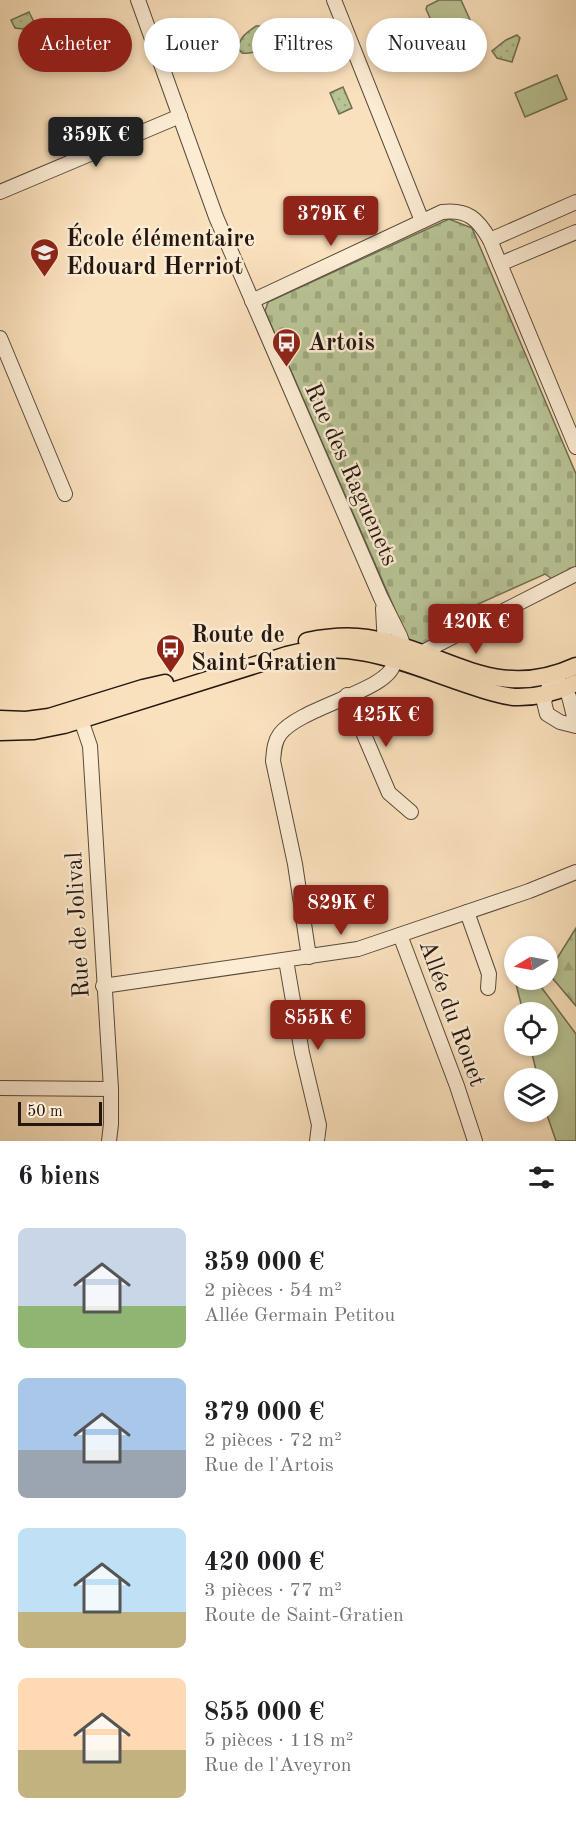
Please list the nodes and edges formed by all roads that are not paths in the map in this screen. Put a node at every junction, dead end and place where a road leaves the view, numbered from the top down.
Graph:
1 (138, 0) edge
2 (334, 0) edge
3 (180, 116) junction
4 (0, 192) edge
5 (576, 202) edge
6 (423, 221) junction
7 (576, 232) edge
8 (490, 240) junction
9 (500, 264) junction
10 (252, 301) junction
11 (0, 338) edge
12 (576, 447) edge
13 (65, 494) dead end
14 (576, 574) edge
15 (382, 601) junction
16 (366, 638) junction
17 (385, 642) junction
18 (421, 653) junction
19 (399, 655) junction
20 (576, 666) edge
21 (552, 677) junction
22 (571, 686) edge
23 (527, 688) junction
24 (347, 695) junction
25 (545, 702) junction
26 (79, 714) junction
27 (0, 719) edge
28 (576, 724) edge
29 (0, 732) edge
30 (411, 812) dead end
31 (576, 872) edge
32 (467, 912) junction
33 (400, 935) junction
34 (309, 957) junction
35 (286, 960) junction
36 (103, 986) junction
37 (488, 988) dead end
38 (0, 1088) edge
39 (111, 1089) junction
40 (109, 1141) edge
41 (317, 1141) edge
42 (475, 1141) edge

1 - 3 street, Rue des Raguenets
2 - 6 street
3 - 4 street
3 - 10 street, Rue des Raguenets
5 - 8 street
6 - 8 street
6 - 10 street
7 - 9 street
8 - 9 street
9 - 12 street
10 - 15 street, Rue des Raguenets
11 - 13 street
14 - 18 street
15 - 16 street, Rue des Raguenets
15 - 17 street, Rue des Raguenets
15 - 19 street, Rue des Raguenets
16 - 17 main road
16 - 26 main road
17 - 19 main road
18 - 19 main road
18 - 23 main road
19 - 23 main road
19 - 24 street
19 - 26 main road
20 - 21 main road
21 - 22 street
21 - 23 main road
21 - 25 street
22 - 25 main road
22 - 28 street
23 - 25 main road
24 - 30 street
24 - 34 street
25 - 28 street
26 - 27 main road
26 - 29 main road
26 - 36 street, Rue de Jolival
31 - 32 street
32 - 33 street
32 - 37 street
33 - 34 street
33 - 42 street, Allée du Rouet
34 - 35 street
35 - 36 street
35 - 41 street
36 - 39 street, Rue de Jolival
38 - 39 street
39 - 40 street, Rue de Jolival

